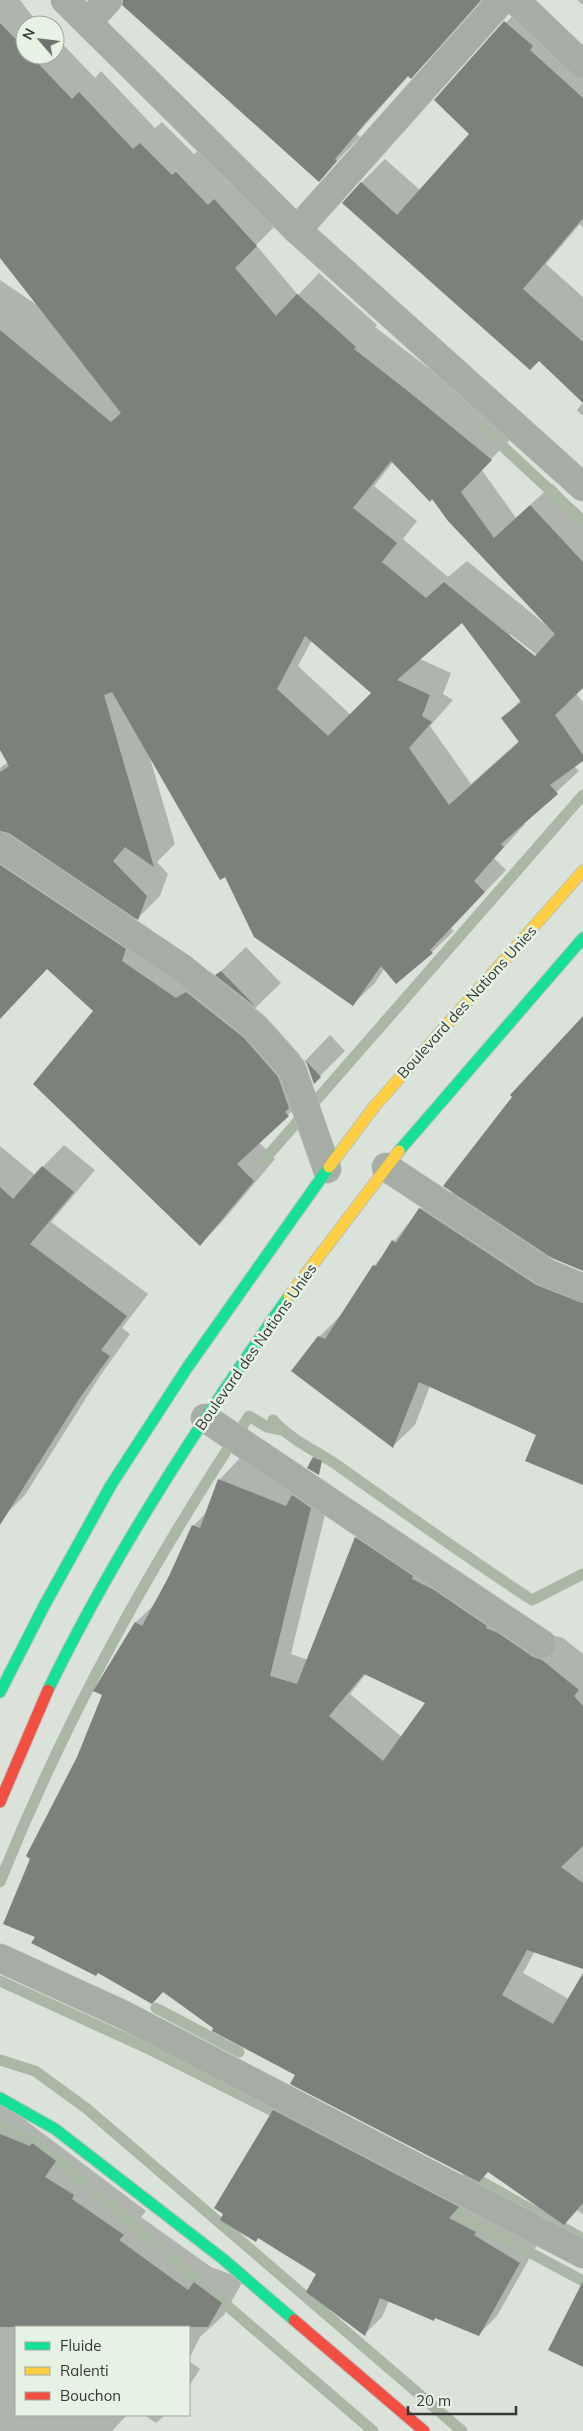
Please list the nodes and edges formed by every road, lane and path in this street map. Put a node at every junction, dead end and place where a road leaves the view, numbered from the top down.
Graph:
1 (65, 0) edge
2 (108, 0) edge
3 (502, 0) edge
4 (515, 0) edge
5 (89, 21) junction
6 (583, 64) edge
7 (297, 230) junction
8 (583, 487) edge
9 (0, 846) edge
10 (583, 871) edge
11 (583, 938) edge
12 (386, 1167) junction
13 (326, 1169) junction
14 (583, 1288) edge
15 (205, 1418) junction
16 (542, 1644) dead end
17 (0, 1692) edge
18 (0, 1802) edge
19 (0, 1958) edge
20 (0, 2098) edge
21 (583, 2254) edge
22 (424, 2431) edge

1 - 5 street
2 - 5 street
3 - 7 street
4 - 6 street
5 - 7 street
7 - 8 street
9 - 13 street
10 - 13 main road, Boulevard des Nations Unies
11 - 12 main road, Boulevard des Nations Unies
12 - 14 street
12 - 15 main road, Boulevard des Nations Unies
13 - 17 main road, Boulevard des Nations Unies
15 - 16 street
15 - 18 main road, Boulevard des Nations Unies
19 - 21 street
20 - 22 main road

